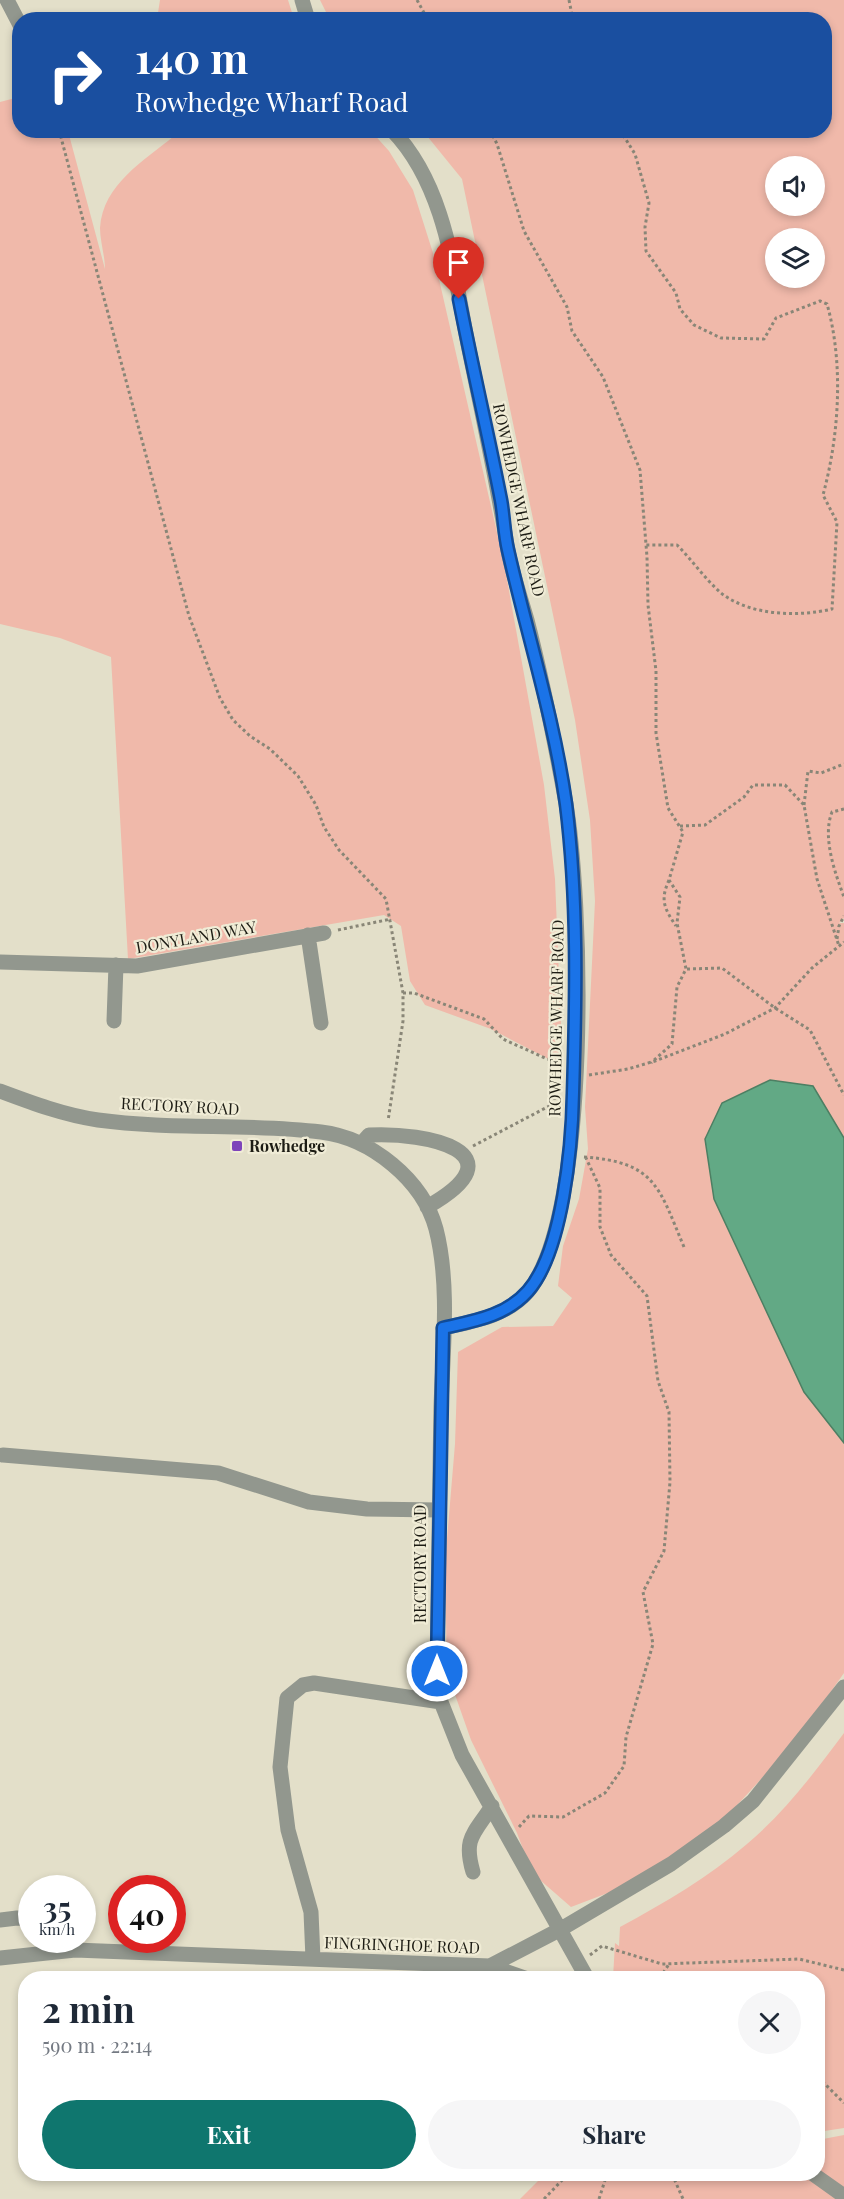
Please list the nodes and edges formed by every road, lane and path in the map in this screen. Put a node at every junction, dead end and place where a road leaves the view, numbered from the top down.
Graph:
1 (61, 138) edge
2 (398, 138) edge
3 (494, 138) edge
4 (625, 138) edge
5 (844, 521) edge
6 (837, 522) junction
7 (646, 545) junction
8 (844, 764) edge
9 (804, 805) junction
10 (844, 809) edge
11 (680, 826) junction
12 (669, 880) junction
13 (844, 897) edge
14 (844, 915) edge
15 (391, 919) junction
16 (677, 927) junction
17 (324, 933) joint
18 (308, 935) junction
19 (837, 941) junction
20 (844, 942) edge
21 (839, 946) junction
22 (0, 962) edge
23 (116, 965) junction
24 (686, 969) junction
25 (403, 993) junction
26 (775, 1008) junction
27 (114, 1021) dead end
28 (321, 1023) dead end
29 (552, 1060) junction
30 (651, 1063) junction
31 (574, 1071) junction
32 (0, 1091) edge
33 (844, 1095) edge
34 (386, 1134) junction
35 (361, 1144) junction
36 (460, 1152) junction
37 (570, 1156) junction
38 (586, 1158) dead end
39 (427, 1207) junction
40 (684, 1247) dead end
41 (443, 1328) junction
42 (3, 1455) dead end
43 (438, 1510) junction
44 (844, 1687) edge
45 (441, 1702) junction
46 (492, 1806) junction
47 (510, 1837) junction
48 (473, 1872) dead end
49 (18, 1918) edge
50 (0, 1920) edge
51 (561, 1929) junction
52 (186, 1950) edge
53 (20, 1953) edge
54 (0, 1958) edge
55 (313, 1959) junction
56 (578, 1962) junction
57 (669, 1964) junction
58 (490, 1966) junction
59 (844, 1970) edge
60 (505, 1971) edge
61 (583, 1971) edge
62 (664, 1971) edge
63 (825, 2084) edge
64 (844, 2103) edge
65 (561, 2181) edge
66 (604, 2181) edge
67 (675, 2181) edge
68 (823, 2181) edge
69 (844, 2196) edge
70 (544, 2199) edge
71 (598, 2199) edge
72 (683, 2199) edge

1 - 15 path
2 - 31 street, ROWHEDGE WHARF ROAD
3 - 7 path
4 - 6 path
5 - 6 path
6 - 7 path
7 - 11 path
8 - 9 path
9 - 11 path
9 - 19 path
10 - 13 path
11 - 12 path
12 - 16 path
12 - 16 path
14 - 19 path
15 - 17 path
15 - 25 path
16 - 24 path
17 - 18 street, DONYLAND WAY
18 - 23 street, DONYLAND WAY
18 - 28 street
19 - 21 path
20 - 21 path
21 - 26 path
22 - 23 street, DONYLAND WAY
23 - 27 street
24 - 26 path
24 - 30 path
25 - 29 path
25 - 34 path
26 - 30 path
26 - 33 path
29 - 31 path
29 - 31 path
29 - 36 path
30 - 31 path
31 - 37 street, ROWHEDGE WHARF ROAD
32 - 35 street, RECTORY ROAD
34 - 35 street
34 - 36 street
35 - 39 street, RECTORY ROAD
36 - 39 street
37 - 40 path
37 - 41 street, ROWHEDGE WHARF ROAD
38 - 47 path
39 - 41 street, RECTORY ROAD
41 - 43 street, RECTORY ROAD
42 - 43 street
43 - 45 street, RECTORY ROAD
44 - 51 street, FINGRINGHOE ROAD
45 - 46 street, RECTORY ROAD
45 - 55 street
46 - 47 street, RECTORY ROAD
46 - 48 street
47 - 51 street, RECTORY ROAD
49 - 50 street
51 - 56 street, RECTORY ROAD
51 - 58 street, FINGRINGHOE ROAD
52 - 55 street, FINGRINGHOE ROAD
53 - 54 street, FINGRINGHOE ROAD
55 - 58 street, FINGRINGHOE ROAD
56 - 57 path
56 - 61 street, RECTORY ROAD
57 - 59 path
57 - 62 path
58 - 60 street
63 - 64 path
65 - 70 path
66 - 71 path
67 - 72 path
68 - 69 street

